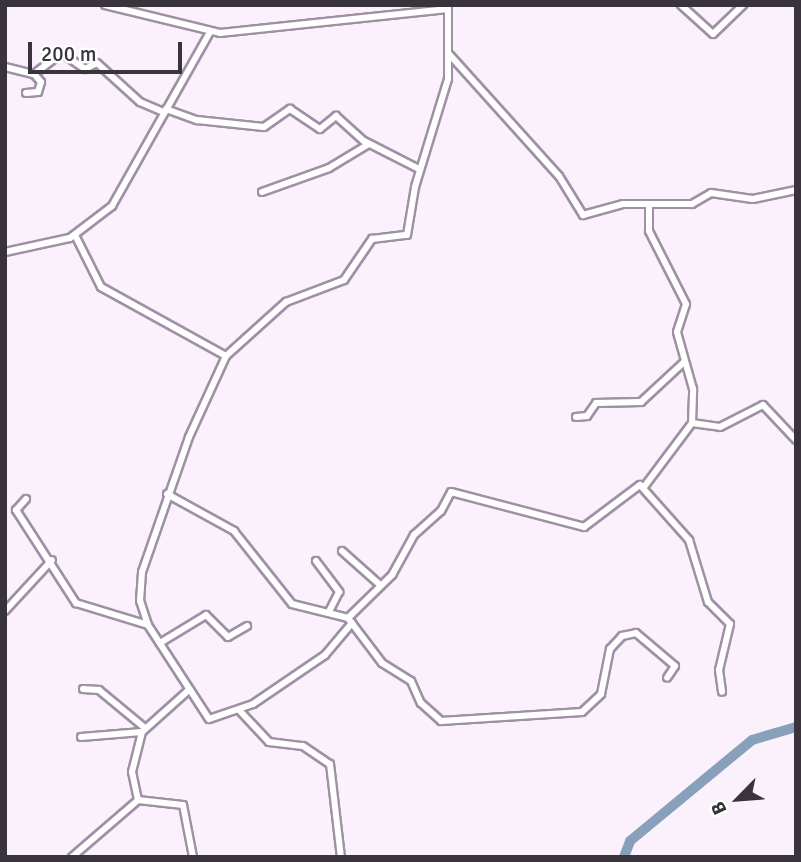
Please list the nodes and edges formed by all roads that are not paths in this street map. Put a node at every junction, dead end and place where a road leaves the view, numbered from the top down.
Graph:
1 (105, 5) edge
2 (681, 5) edge
3 (742, 6) edge
4 (448, 7) edge
5 (210, 32) junction
6 (449, 54) junction
7 (5, 67) edge
8 (34, 74) junction
9 (26, 93) dead end
10 (165, 111) junction
11 (369, 144) junction
12 (419, 169) junction
13 (796, 190) edge
14 (262, 192) dead end
15 (649, 208) junction
16 (75, 235) junction
17 (5, 251) edge
18 (226, 356) junction
19 (684, 362) junction
20 (576, 418) dead end
21 (692, 423) junction
22 (796, 440) edge
23 (643, 487) junction
24 (167, 494) junction
25 (26, 499) dead end
26 (342, 551) dead end
27 (52, 560) junction
28 (316, 561) dead end
29 (379, 584) junction
30 (5, 611) edge
31 (329, 612) junction
32 (350, 620) junction
33 (148, 625) junction
34 (247, 626) dead end
35 (160, 643) junction
36 (667, 678) dead end
37 (83, 689) dead end
38 (190, 689) junction
39 (722, 692) dead end
40 (240, 710) junction
41 (144, 730) junction
42 (81, 737) dead end
43 (138, 800) junction
44 (72, 857) edge
45 (193, 857) edge
46 (341, 857) edge

1 - 5 street
2 - 3 street
4 - 5 street
4 - 6 street
5 - 10 street
6 - 12 street
6 - 15 street
7 - 8 street
8 - 9 street
8 - 10 street
10 - 11 street
10 - 16 street
11 - 12 street
11 - 14 street
12 - 18 street
13 - 15 street
15 - 19 street
16 - 17 street
16 - 18 street
18 - 24 street
19 - 20 street
19 - 21 street
21 - 22 street
21 - 23 street
23 - 29 street
23 - 39 street
24 - 31 street
24 - 33 street
25 - 27 street
26 - 29 street
27 - 30 street
27 - 33 street
28 - 31 street
29 - 32 street
31 - 32 street
32 - 36 street
32 - 40 street
33 - 35 street
34 - 35 street
35 - 38 street
37 - 41 street
38 - 40 street
38 - 41 street
40 - 46 street
41 - 42 street
41 - 43 street
43 - 44 street
43 - 45 street

